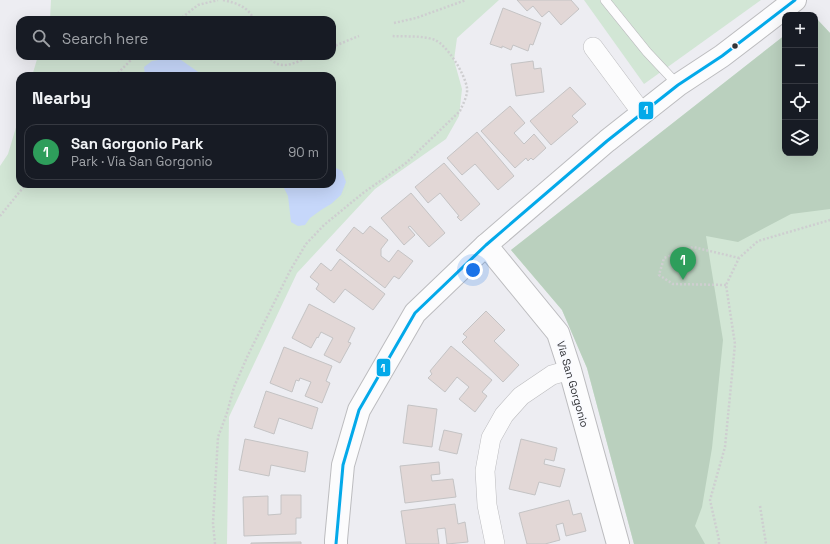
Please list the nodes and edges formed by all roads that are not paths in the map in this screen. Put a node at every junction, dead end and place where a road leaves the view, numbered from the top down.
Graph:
1 (605, 0) edge
2 (796, 0) edge
3 (592, 47) dead end
4 (678, 85) junction
5 (642, 113) junction
6 (486, 245) junction
7 (570, 370) junction
8 (336, 544) edge
9 (495, 544) edge
10 (618, 544) edge

1 - 4 lane
2 - 4 main road
3 - 5 street
4 - 5 main road
5 - 6 main road
6 - 7 main road, Via San Gorgonio
6 - 8 main road
7 - 9 street
7 - 10 main road, Via San Gorgonio

